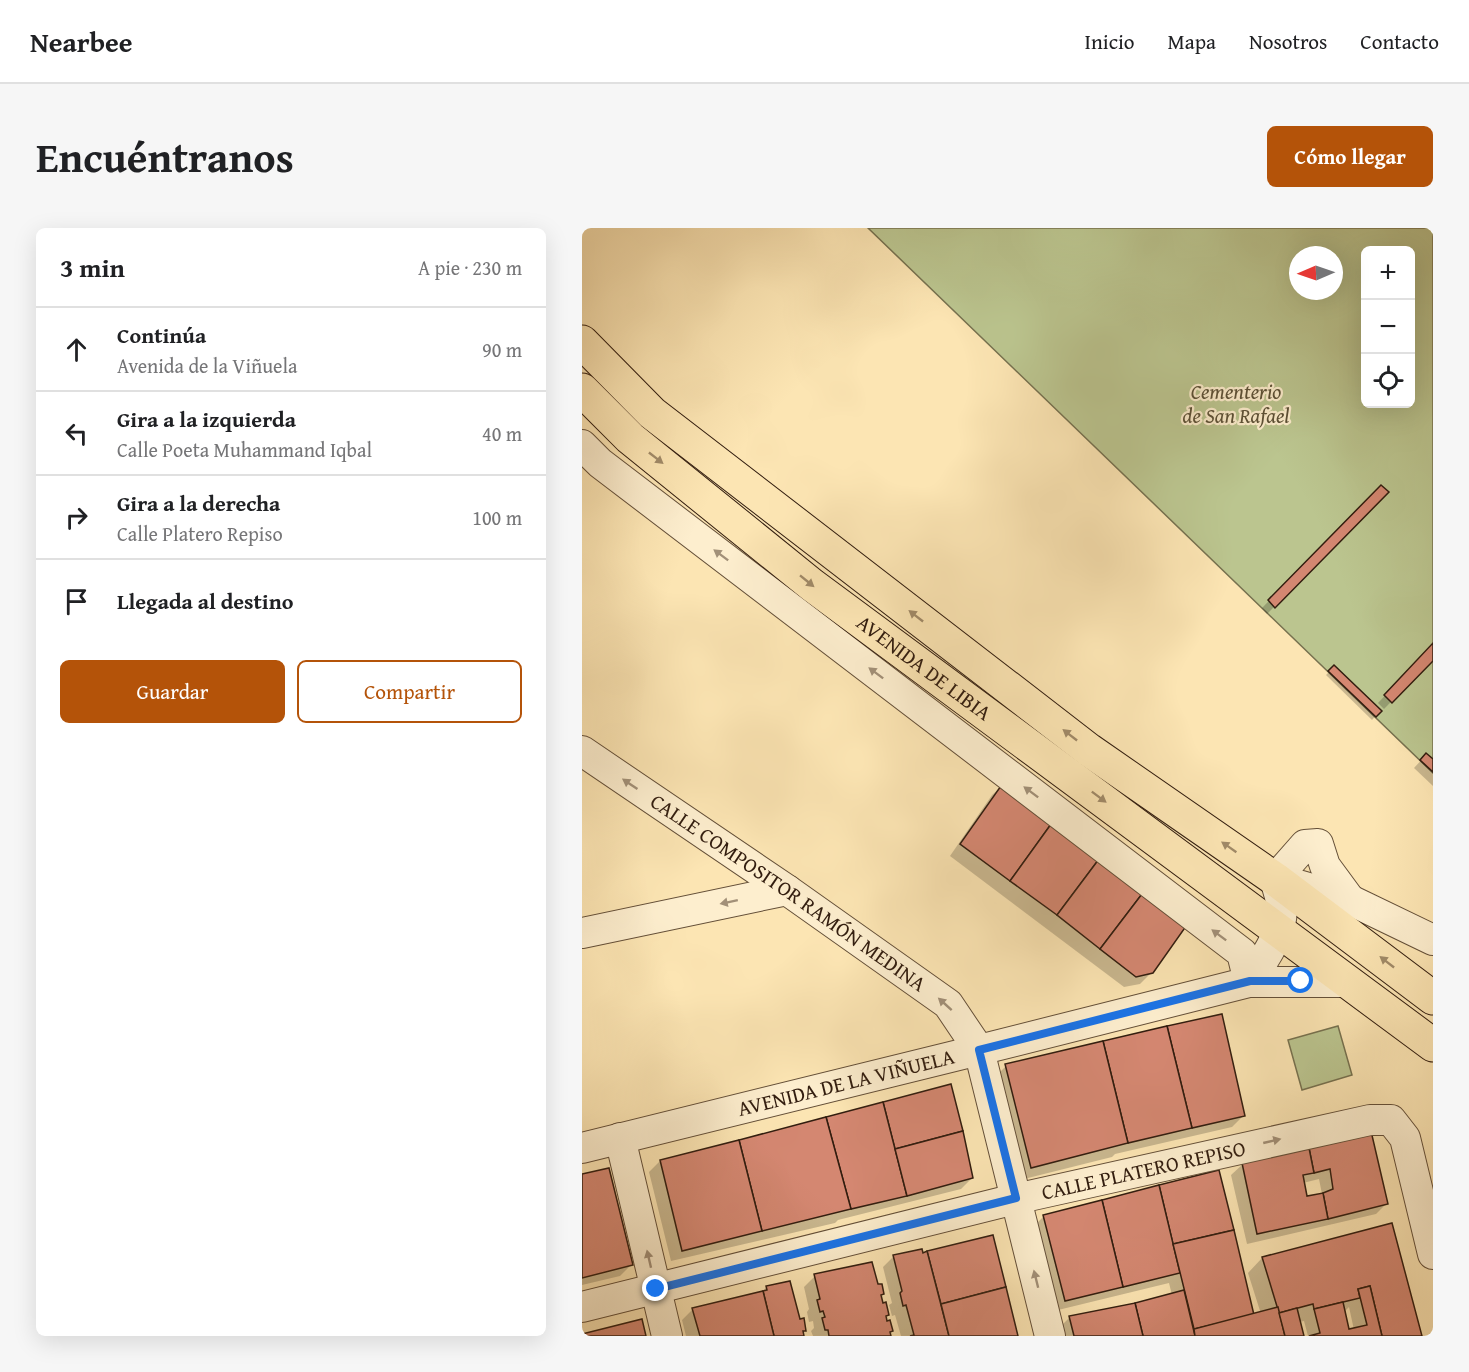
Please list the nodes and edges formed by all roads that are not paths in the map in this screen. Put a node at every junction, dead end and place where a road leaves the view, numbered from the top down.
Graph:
1 (582, 342) edge
2 (582, 390) edge
3 (630, 438) junction
4 (588, 462) edge
5 (582, 751) edge
6 (1275, 879) junction
7 (787, 891) junction
8 (1350, 900) junction
9 (1279, 930) junction
10 (582, 933) edge
11 (1433, 940) edge
12 (1250, 981) junction
13 (1348, 982) junction
14 (1433, 998) edge
15 (1433, 1044) edge
16 (979, 1050) junction
17 (620, 1138) junction
18 (582, 1148) edge
19 (1016, 1198) junction
20 (1433, 1254) edge
21 (656, 1289) junction
22 (582, 1307) edge
23 (667, 1336) edge
24 (1050, 1336) edge

6 -> 1 main road, AVENIDA DE LIBIA
2 - 3 main road, AVENIDA DE LIBIA
3 - 4 street
3 -> 9 main road, AVENIDA DE LIBIA
12 -> 4 street
7 -> 5 street, CALLE COMPOSITOR RAMÓN MEDINA
6 - 8 street, AVENIDA DE LIBIA
6 - 8 street
6 - 9 street
14 -> 6 main road, AVENIDA DE LIBIA
7 -> 10 street
16 -> 7 street, CALLE COMPOSITOR RAMÓN MEDINA
8 - 11 street, AVENIDA DE LIBIA
9 - 12 street
9 - 13 main road, AVENIDA DE LIBIA
12 - 13 street, AVENIDA DE LA VIÑUELA
12 - 16 street, AVENIDA DE LA VIÑUELA
13 - 15 main road, AVENIDA DE LIBIA
16 - 17 street, AVENIDA DE LA VIÑUELA
16 - 19 street
17 - 18 street, AVENIDA DE LA VIÑUELA
21 -> 17 street
19 -> 20 street, CALLE PLATERO REPISO
19 - 21 street, CALLE PLATERO REPISO
24 -> 19 street
21 - 22 street, CALLE PLATERO REPISO
21 - 23 street

